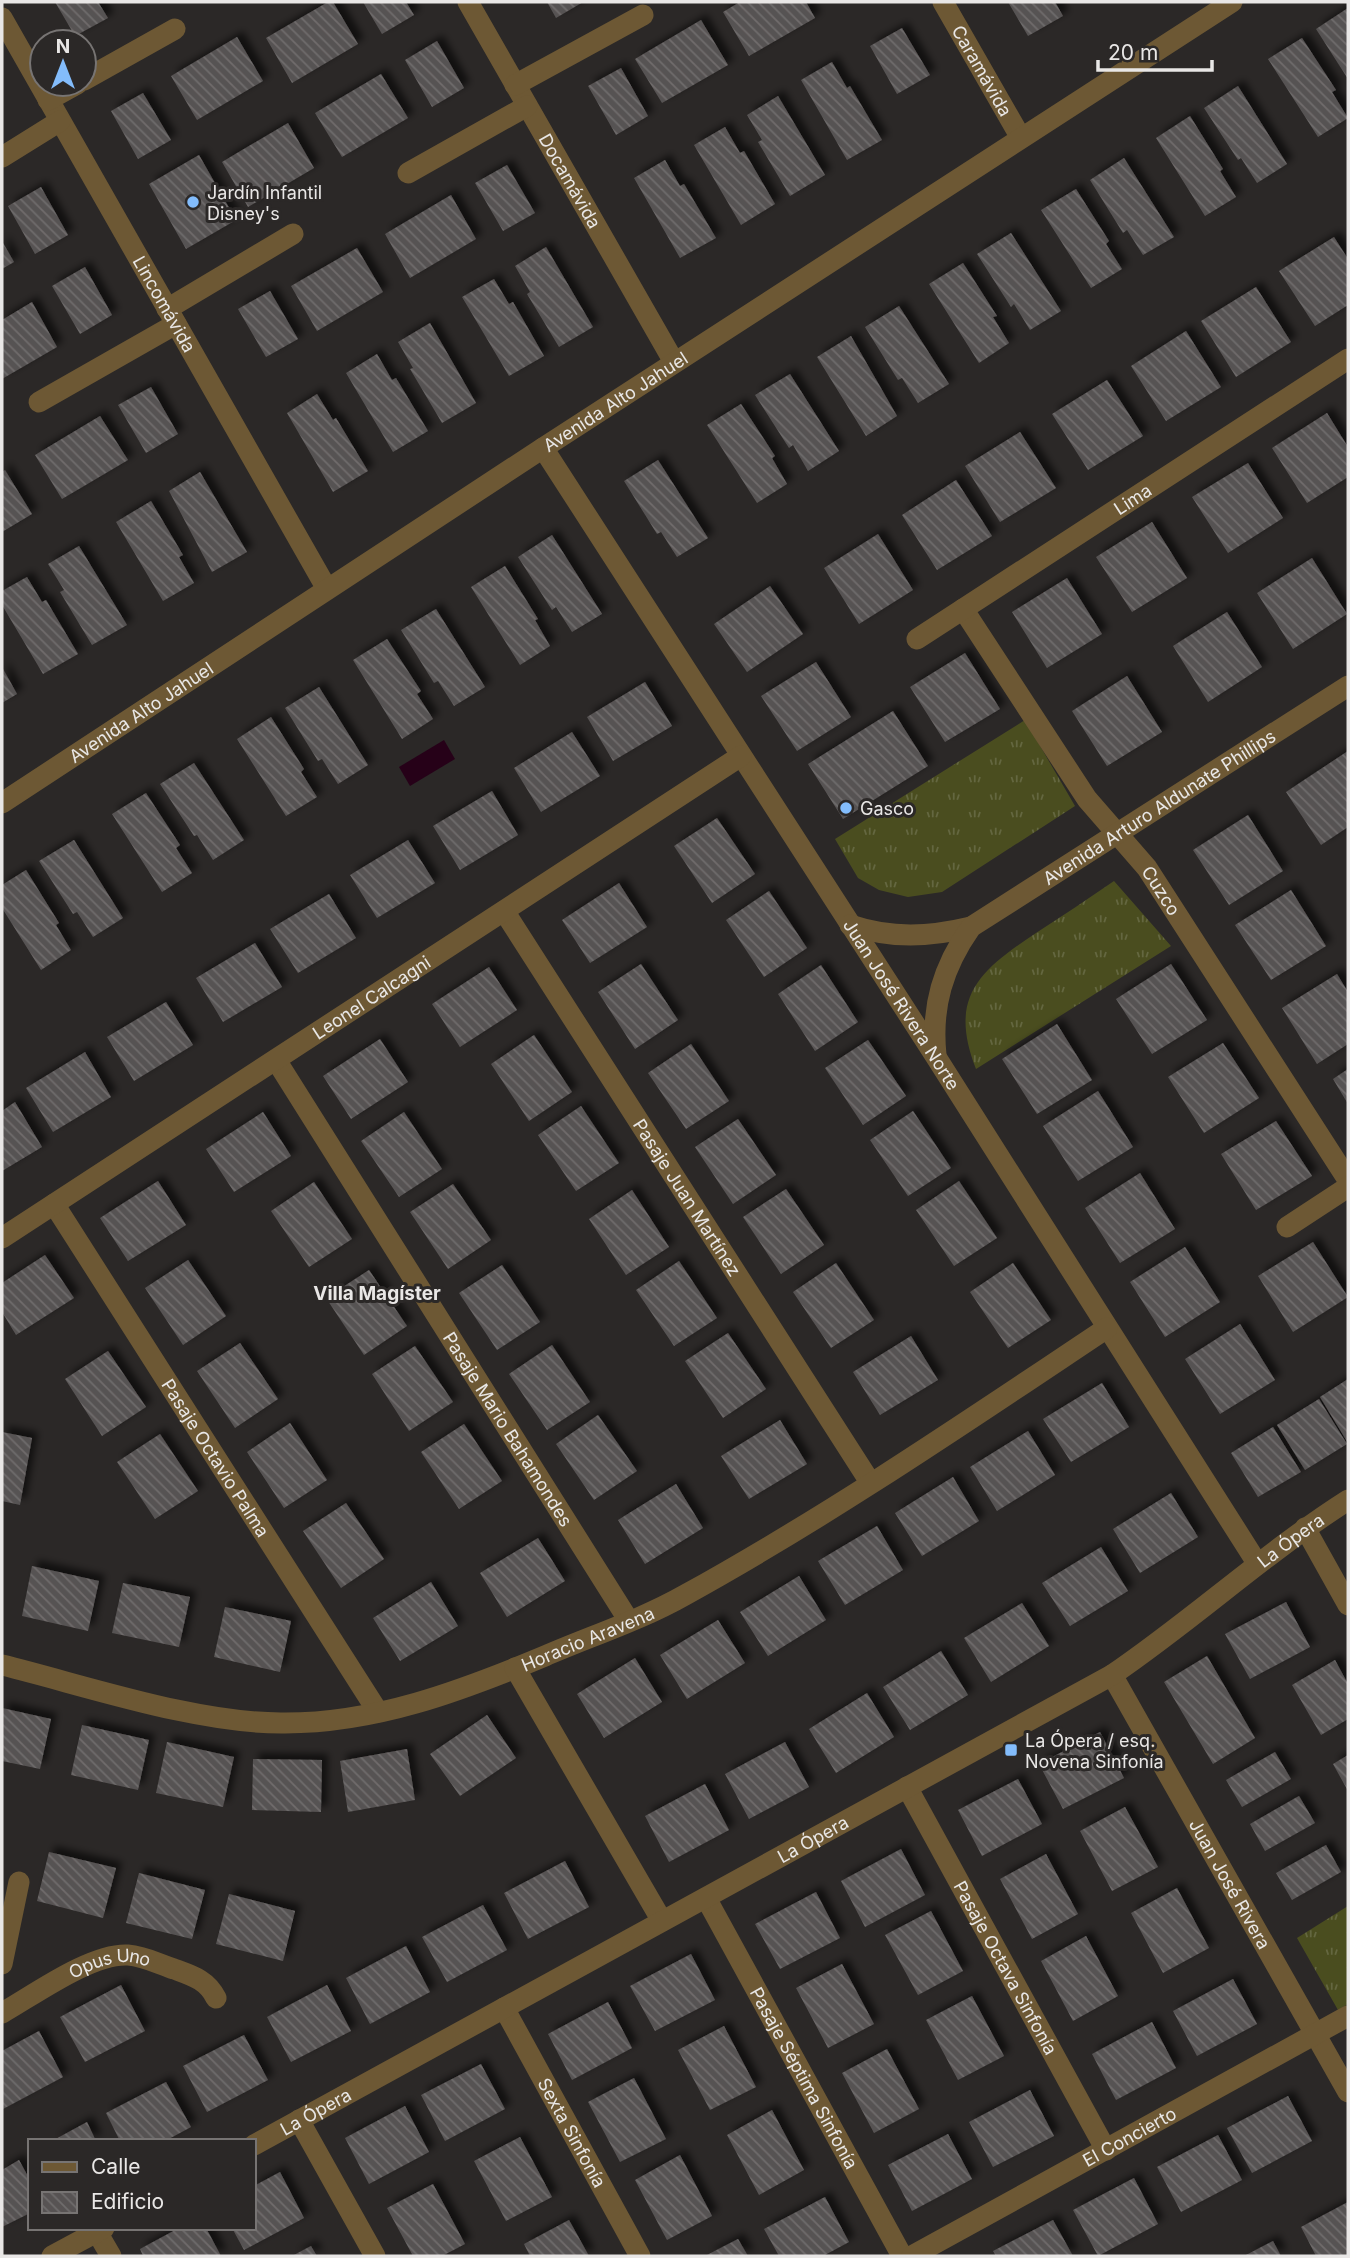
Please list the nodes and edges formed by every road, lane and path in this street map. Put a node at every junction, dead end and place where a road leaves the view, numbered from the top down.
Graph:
1 (468, 2) edge
2 (943, 2) edge
3 (1232, 2) edge
4 (643, 15) dead end
5 (2, 18) edge
6 (175, 29) dead end
7 (98, 72) edge
8 (515, 85) junction
9 (52, 98) edge
10 (48, 100) junction
11 (527, 106) junction
12 (60, 121) junction
13 (1021, 138) junction
14 (2, 157) edge
15 (408, 173) dead end
16 (293, 234) dead end
17 (171, 316) junction
18 (1348, 359) edge
19 (674, 362) junction
20 (39, 402) dead end
21 (542, 448) junction
22 (327, 589) junction
23 (963, 609) junction
24 (916, 639) dead end
25 (1348, 686) edge
26 (741, 756) junction
27 (2, 803) edge
28 (1117, 833) junction
29 (504, 911) junction
30 (850, 925) junction
31 (971, 927) junction
32 (936, 1057) junction
33 (275, 1060) junction
34 (1348, 1180) edge
35 (1348, 1187) edge
36 (54, 1204) junction
37 (1287, 1227) dead end
38 (2, 1238) edge
39 (1107, 1328) junction
40 (870, 1482) junction
41 (1348, 1500) edge
42 (1305, 1528) junction
43 (1258, 1563) junction
44 (1348, 1605) edge
45 (629, 1621) junction
46 (2, 1665) edge
47 (515, 1668) junction
48 (1112, 1675) junction
49 (378, 1712) junction
50 (907, 1787) junction
51 (19, 1882) dead end
52 (706, 1898) junction
53 (662, 1921) junction
54 (2, 1964) edge
55 (216, 1998) dead end
56 (504, 2008) junction
57 (2, 2013) edge
58 (1348, 2016) edge
59 (1316, 2034) junction
60 (1348, 2092) edge
61 (299, 2120) junction
62 (256, 2144) edge
63 (1106, 2150) junction
64 (100, 2230) edge
65 (52, 2256) edge
66 (111, 2256) edge
67 (375, 2256) edge
68 (640, 2256) edge
69 (902, 2256) edge
70 (912, 2256) edge

1 - 8 street, Docamávida
2 - 13 street, Caramávida
3 - 13 street, Avenida Alto Jahuel
4 - 8 street
5 - 10 street, Lincomávida
6 - 7 street
8 - 11 street, Docamávida
9 - 10 street
10 - 12 street, Lincomávida
11 - 15 street
11 - 19 street, Docamávida
12 - 14 street
12 - 17 street, Lincomávida
13 - 19 street, Avenida Alto Jahuel
16 - 17 street
17 - 20 street
17 - 22 street, Lincomávida
18 - 23 street, Lima
19 - 21 street, Avenida Alto Jahuel
21 - 22 street, Avenida Alto Jahuel
21 - 26 street, Juan José Rivera Norte
22 - 27 street, Avenida Alto Jahuel
23 - 24 street, Lima
23 - 28 street, Cuzco
25 - 28 street, Avenida Arturo Aldunate Phillips
26 - 29 street, Leonel Calcagni
26 - 30 street, Juan José Rivera Norte
28 - 31 street, Avenida Arturo Aldunate Phillips
28 - 34 street, Cuzco
29 - 33 street, Leonel Calcagni
29 - 40 street, Pasaje Juan Martínez
30 - 31 street, Avenida Arturo Aldunate Phillips
30 - 32 street, Juan José Rivera Norte
31 - 32 street, Avenida Arturo Aldunate Phillips
32 - 39 street, Juan José Rivera Norte
33 - 36 street, Leonel Calcagni
33 - 45 street, Pasaje Mario Bahamondes
35 - 37 street
36 - 38 street, Leonel Calcagni
36 - 49 street, Pasaje Octavio Palma
39 - 40 street, Horacio Aravena
39 - 43 street, Juan José Rivera Norte
40 - 45 street, Horacio Aravena
41 - 42 street, La Ópera
42 - 43 street, La Ópera
42 - 44 street
43 - 48 street, La Ópera
45 - 47 street, Horacio Aravena
46 - 49 street, Horacio Aravena
47 - 49 street, Horacio Aravena
47 - 53 street
48 - 50 street, La Ópera
48 - 59 street, Juan José Rivera
50 - 52 street, La Ópera
50 - 63 street, Pasaje Octava Sinfonía
51 - 54 street
52 - 53 street, La Ópera
52 - 69 street, Pasaje Séptima Sinfonía
53 - 56 street, La Ópera
55 - 57 street, Opus Uno
56 - 61 street, La Ópera
56 - 68 street, Sexta Sinfonía
58 - 59 street, El Concierto
59 - 60 street, Juan José Rivera
59 - 63 street, El Concierto
61 - 62 street, La Ópera
61 - 67 street
63 - 70 street, El Concierto
64 - 65 street
64 - 66 street

